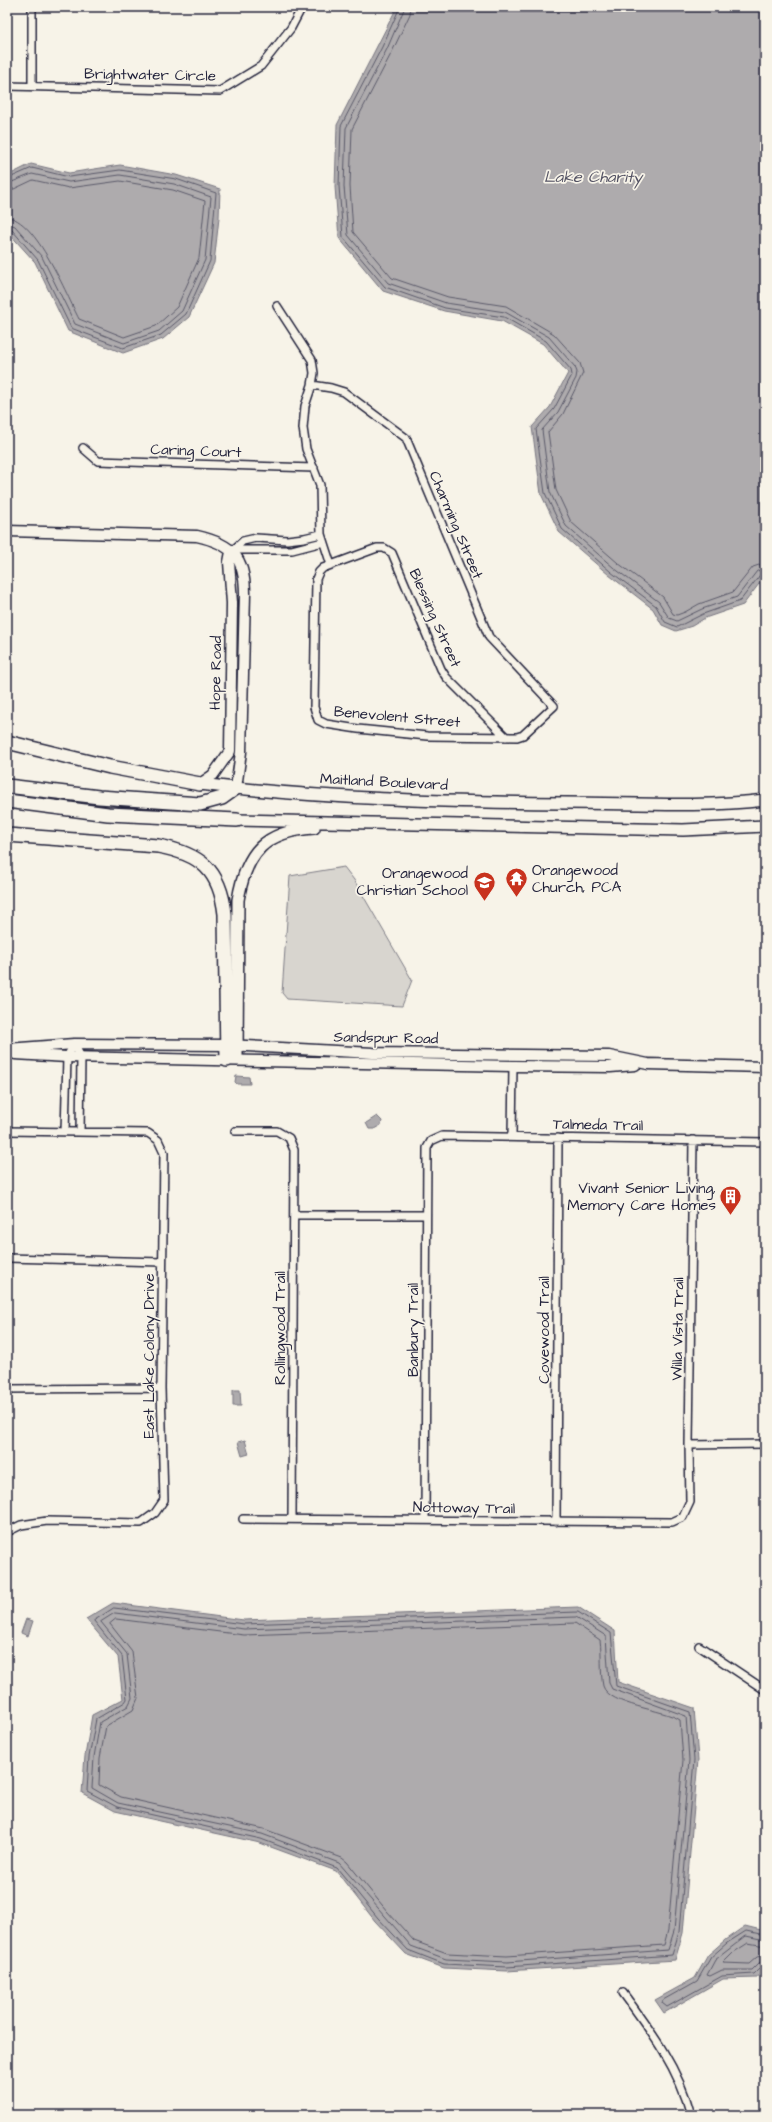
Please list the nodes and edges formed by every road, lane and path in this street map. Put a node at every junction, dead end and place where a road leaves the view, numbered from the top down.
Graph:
1 (32, 7) edge
2 (302, 7) edge
3 (32, 85) junction
4 (7, 86) edge
5 (277, 306) dead end
6 (312, 385) junction
7 (83, 448) dead end
8 (314, 468) junction
9 (7, 531) edge
10 (321, 534) junction
11 (323, 542) junction
12 (232, 551) junction
13 (331, 565) junction
14 (554, 706) joint
15 (506, 737) junction
16 (7, 742) edge
17 (200, 784) junction
18 (7, 786) edge
19 (236, 788) junction
20 (765, 800) edge
21 (7, 801) edge
22 (7, 809) edge
23 (237, 820) junction
24 (402, 823) junction
25 (765, 826) edge
26 (7, 835) edge
27 (74, 1044) junction
28 (232, 1045) junction
29 (7, 1049) edge
30 (7, 1053) edge
31 (513, 1055) junction
32 (67, 1057) junction
33 (81, 1057) junction
34 (232, 1059) junction
35 (648, 1064) junction
36 (513, 1066) junction
37 (765, 1067) edge
38 (66, 1087) junction
39 (81, 1087) junction
40 (7, 1131) edge
41 (235, 1131) dead end
42 (65, 1132) junction
43 (80, 1132) junction
44 (512, 1136) junction
45 (558, 1138) junction
46 (693, 1140) junction
47 (431, 1141) joint
48 (765, 1142) edge
49 (294, 1215) junction
50 (426, 1215) junction
51 (7, 1258) edge
52 (162, 1262) junction
53 (161, 1388) junction
54 (7, 1389) edge
55 (689, 1444) junction
56 (765, 1444) edge
57 (683, 1517) joint
58 (243, 1519) dead end
59 (292, 1519) junction
60 (425, 1520) junction
61 (556, 1522) junction
62 (7, 1532) edge
63 (699, 1646) dead end
64 (765, 1690) edge
65 (623, 1993) dead end
66 (691, 2115) edge

1 - 3 street
2 - 3 street, Brightwater Circle
3 - 4 street, Brightwater Circle
5 - 6 street
6 - 8 street
6 - 14 street, Charming Street
7 - 8 street, Caring Court
8 - 10 street
9 - 12 main road, Hope Road
10 - 11 street
10 - 12 street
11 - 12 street
11 - 13 street
12 - 17 main road, Hope Road
12 - 19 main road, Hope Road
13 - 15 street, Blessing Street
13 - 15 street, Benevolent Street
14 - 15 street, Benevolent Street
16 - 17 highway, Maitland Boulevard
17 - 19 main road, Maitland Boulevard
18 - 19 highway
19 - 20 main road, Maitland Boulevard
21 - 23 highway
22 - 23 highway
23 - 24 main road
24 - 25 main road
24 - 28 main road
26 - 28 highway
27 - 28 main road, Sandspur Road
27 - 29 main road, Sandspur Road
27 - 32 street
27 - 33 street
28 - 31 main road, Sandspur Road
28 - 34 highway
30 - 32 main road, Sandspur Road
31 - 35 main road, Sandspur Road
31 - 36 main road
32 - 33 main road, Sandspur Road
32 - 38 street
33 - 34 main road, Sandspur Road
33 - 39 street
34 - 36 main road, Sandspur Road
35 - 36 main road, Sandspur Road
35 - 37 main road, Sandspur Road
36 - 44 street
38 - 39 street
38 - 42 street
39 - 43 street
40 - 42 street, East Lake Colony Drive
41 - 49 street, Rollingwood Trail
42 - 43 street, East Lake Colony Drive
43 - 52 street, East Lake Colony Drive
44 - 45 street, Talmeda Trail
44 - 47 street, Talmeda Trail
45 - 46 street, Talmeda Trail
45 - 61 street, Covewood Trail
46 - 48 street, Talmeda Trail
46 - 55 street, Willa Vista Trail
47 - 50 street, Banbury Trail
49 - 50 street
49 - 59 street, Rollingwood Trail
50 - 60 street, Banbury Trail
51 - 52 street
52 - 53 street, East Lake Colony Drive
53 - 54 street
53 - 62 street, East Lake Colony Drive
55 - 56 street
55 - 57 street, Willa Vista Trail
57 - 61 street, Nottoway Trail
58 - 59 street, Nottoway Trail
59 - 60 street, Nottoway Trail
60 - 61 street, Nottoway Trail
63 - 64 street
65 - 66 street

